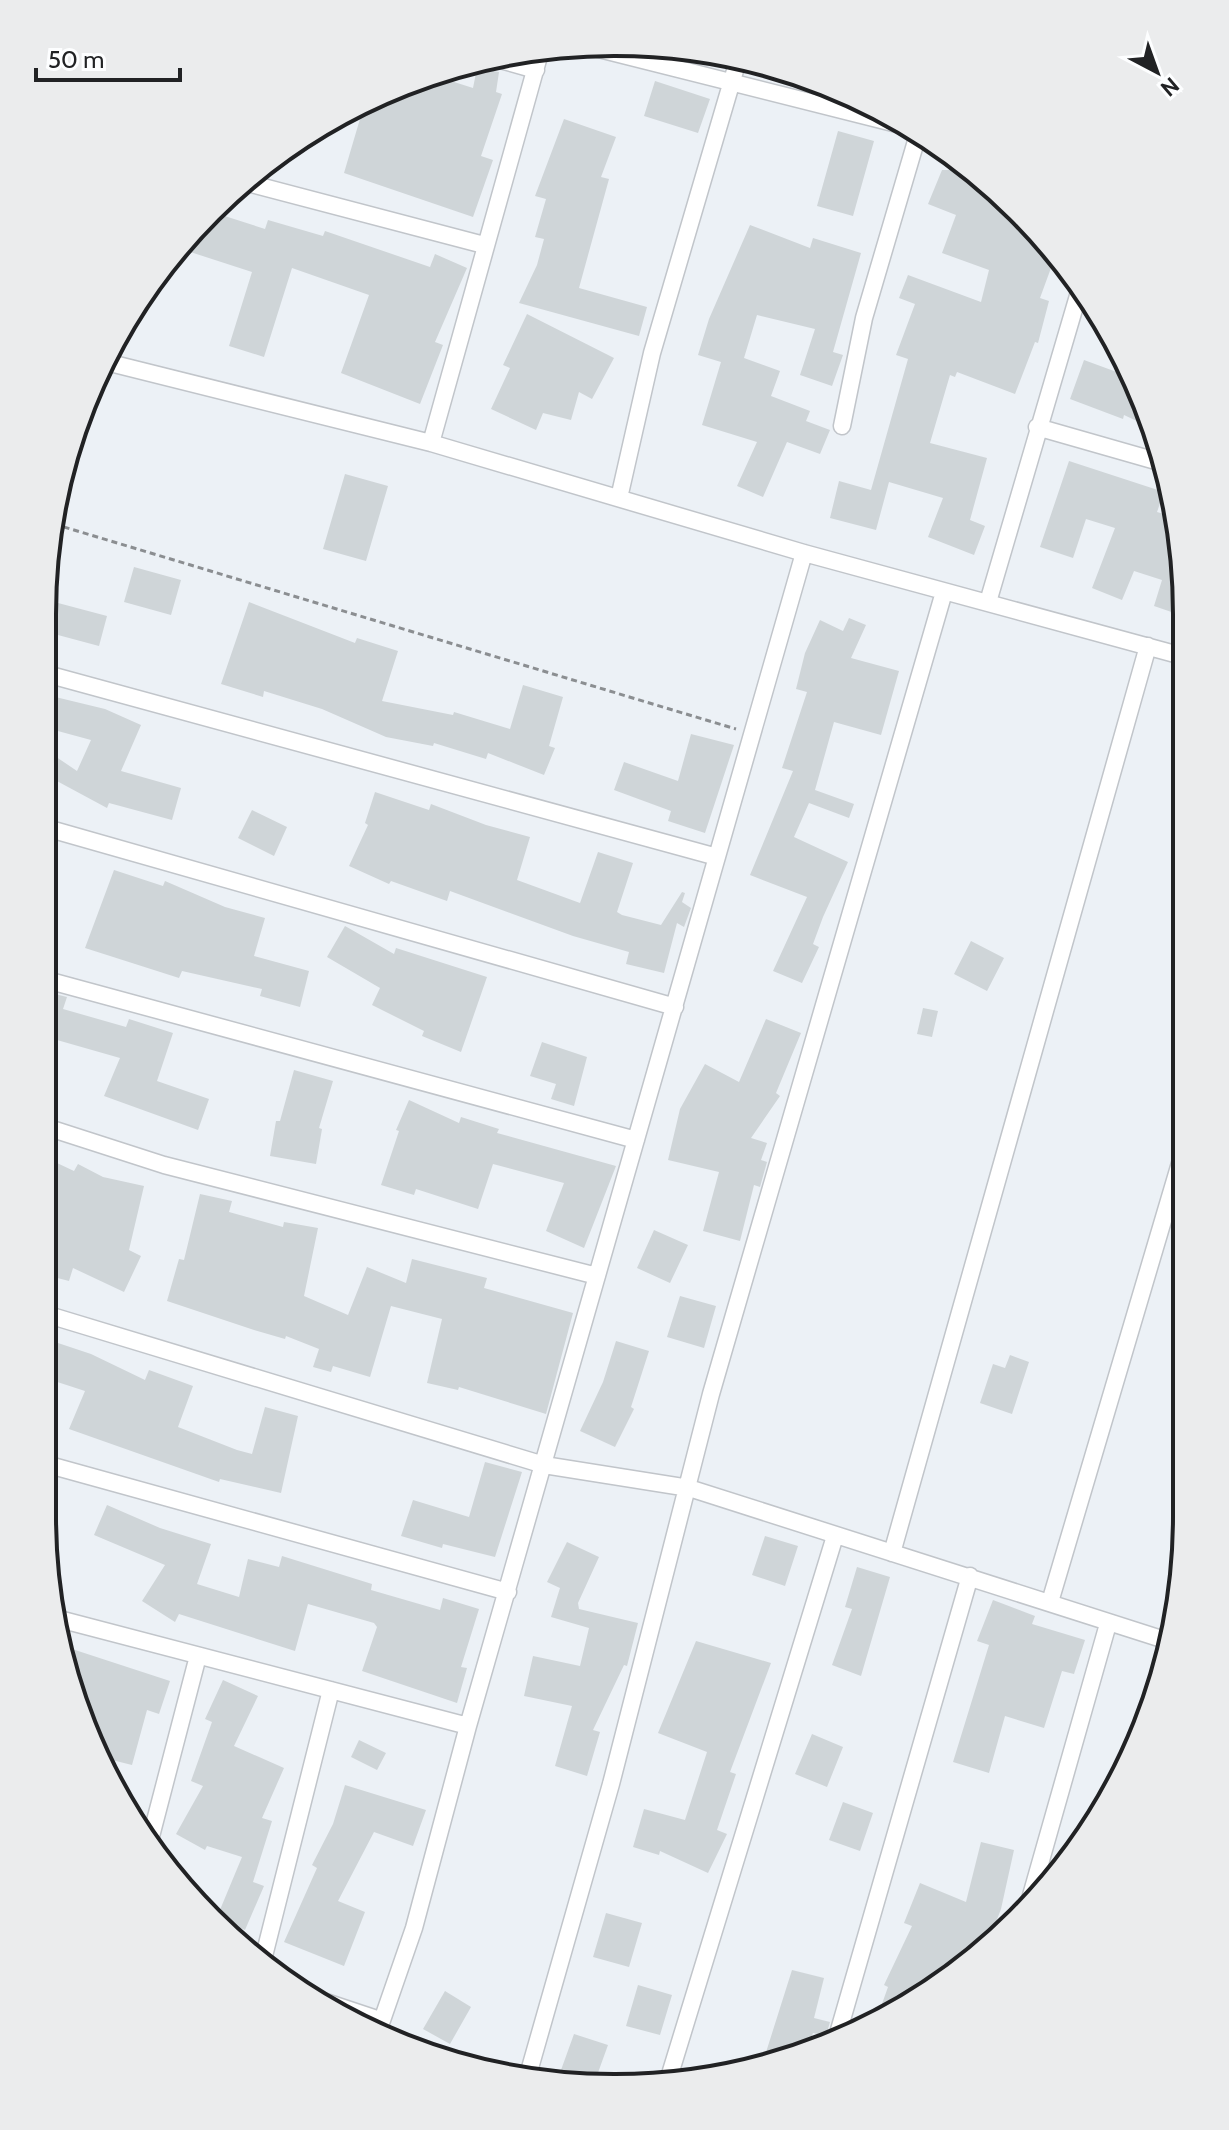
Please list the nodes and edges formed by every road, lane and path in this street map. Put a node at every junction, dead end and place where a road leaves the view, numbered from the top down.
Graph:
1 (624, 56) edge
2 (538, 62) edge
3 (518, 65) edge
4 (536, 70) junction
5 (735, 70) edge
6 (730, 85) junction
7 (869, 118) edge
8 (915, 144) edge
9 (257, 186) edge
10 (484, 245) junction
11 (1076, 300) edge
12 (115, 364) edge
13 (842, 426) dead end
14 (1037, 427) junction
15 (431, 443) junction
16 (1151, 459) edge
17 (619, 498) junction
18 (64, 527) edge
19 (804, 553) junction
20 (944, 592) junction
21 (988, 602) junction
22 (1148, 646) junction
23 (1173, 653) edge
24 (56, 677) edge
25 (754, 734) junction
26 (56, 831) edge
27 (717, 857) junction
28 (56, 983) edge
29 (675, 1007) junction
30 (56, 1130) edge
31 (636, 1140) junction
32 (1173, 1187) edge
33 (597, 1276) junction
34 (56, 1317) edge
35 (544, 1465) junction
36 (56, 1467) edge
37 (689, 1488) junction
38 (835, 1536) junction
39 (892, 1553) junction
40 (970, 1576) junction
41 (508, 1592) junction
42 (1050, 1602) junction
43 (66, 1621) edge
44 (1108, 1624) junction
45 (1159, 1638) edge
46 (198, 1656) junction
47 (331, 1690) junction
48 (468, 1726) junction
49 (153, 1830) edge
50 (1034, 1884) edge
51 (265, 1951) edge
52 (381, 2022) edge
53 (840, 2026) edge
54 (530, 2067) edge
55 (671, 2071) edge

1 - 6 street
2 - 4 street
3 - 4 street
4 - 10 street
5 - 6 street
6 - 7 street
6 - 17 street
8 - 13 street
9 - 10 street
10 - 15 street
11 - 14 street
12 - 15 street
14 - 16 street
14 - 21 street
15 - 17 street
17 - 19 street
18 - 25 path
19 - 20 street
19 - 25 street
20 - 21 street
20 - 37 street
21 - 22 street
22 - 23 street
22 - 39 street
24 - 27 street
25 - 27 street
26 - 29 street
27 - 29 street
28 - 31 street
29 - 31 street
30 - 33 street
31 - 33 street
32 - 42 street
33 - 35 street
34 - 35 street
35 - 37 street
35 - 41 street
36 - 41 street
37 - 38 street
37 - 54 street
38 - 39 street
38 - 55 street
39 - 40 street
40 - 42 street
40 - 53 street
41 - 48 street
42 - 44 street
43 - 46 street
44 - 45 street
44 - 50 street
46 - 47 street
46 - 49 street
47 - 48 street
47 - 51 street
48 - 52 street

